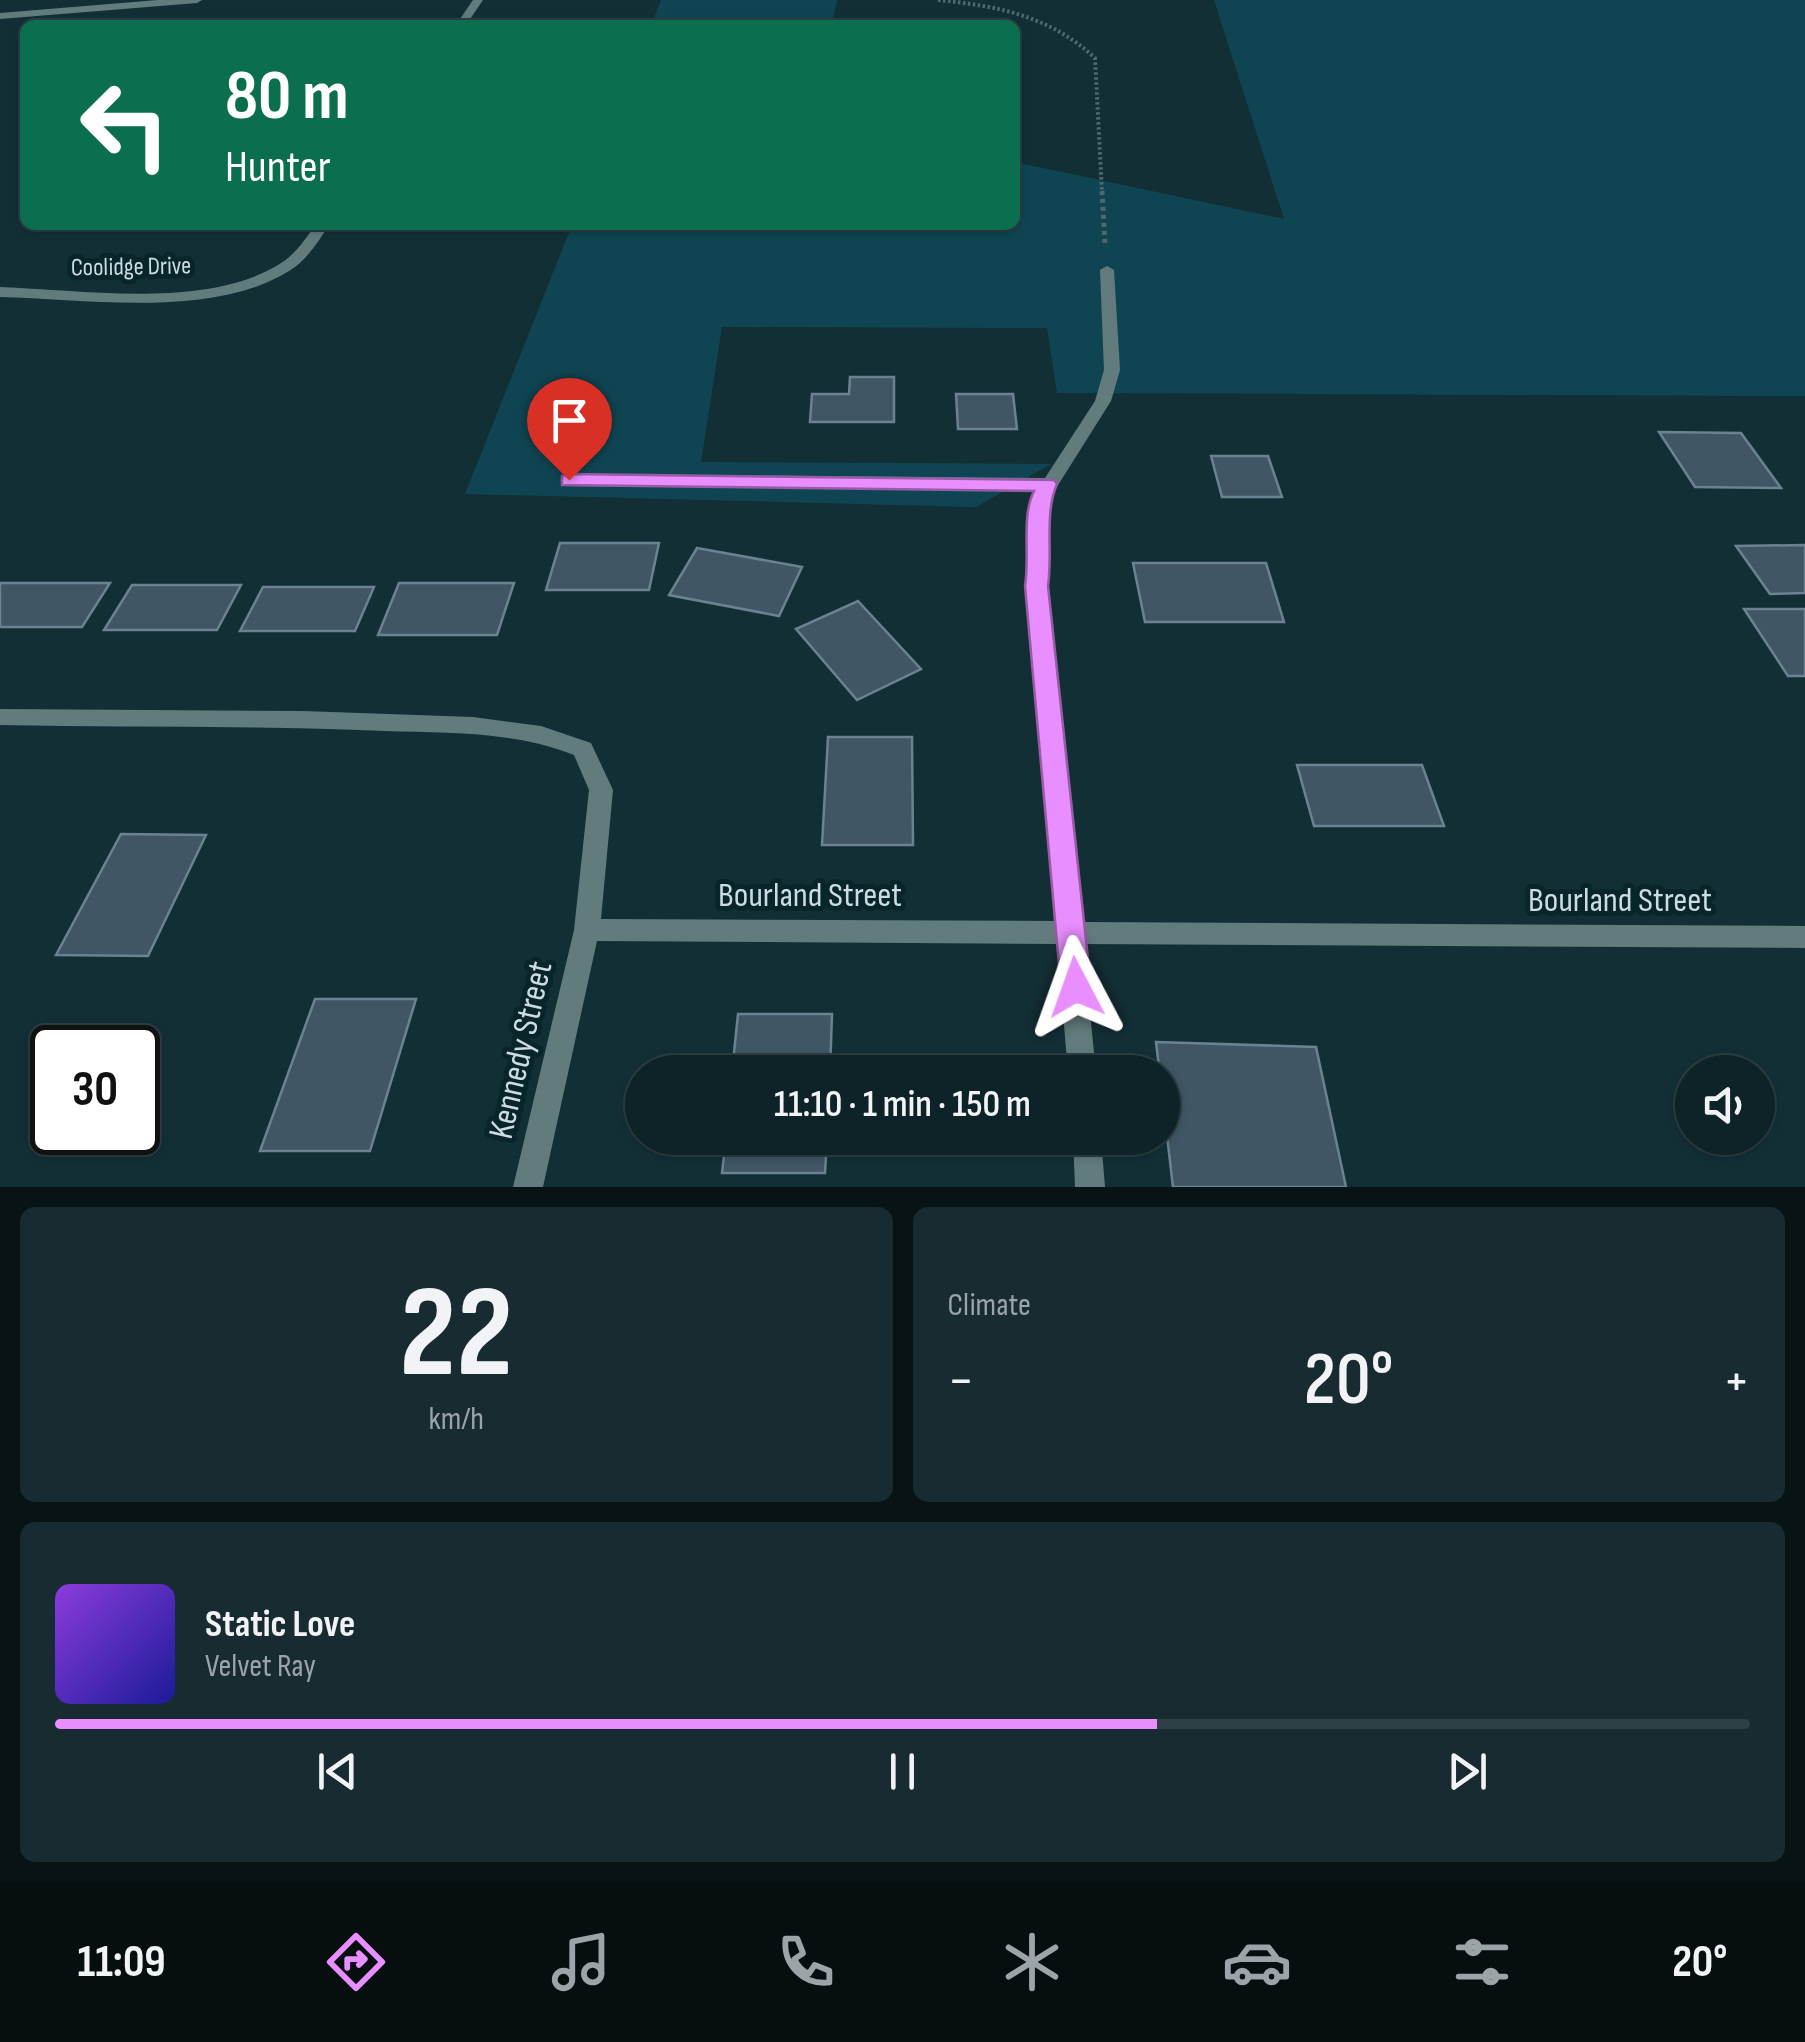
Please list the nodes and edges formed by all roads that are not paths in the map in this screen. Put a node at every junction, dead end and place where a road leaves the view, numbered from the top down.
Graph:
1 (197, 0) edge
2 (125, 2) edge
3 (0, 16) edge
4 (318, 230) edge
5 (1107, 270) road end
6 (0, 292) edge
7 (569, 480) dead end
8 (1047, 484) junction
9 (0, 717) edge
10 (587, 930) junction
11 (1072, 930) junction
12 (1805, 937) edge
13 (1081, 1055) edge
14 (1088, 1155) edge
15 (528, 1187) edge
16 (1090, 1187) edge

1 - 2 street
2 - 3 street
4 - 6 street, Coolidge Drive
5 - 8 street
7 - 8 street
8 - 11 street
9 - 10 street
10 - 11 street, Bourland Street
10 - 15 street, Kennedy Street
11 - 12 street, Bourland Street
11 - 13 street
14 - 16 street

